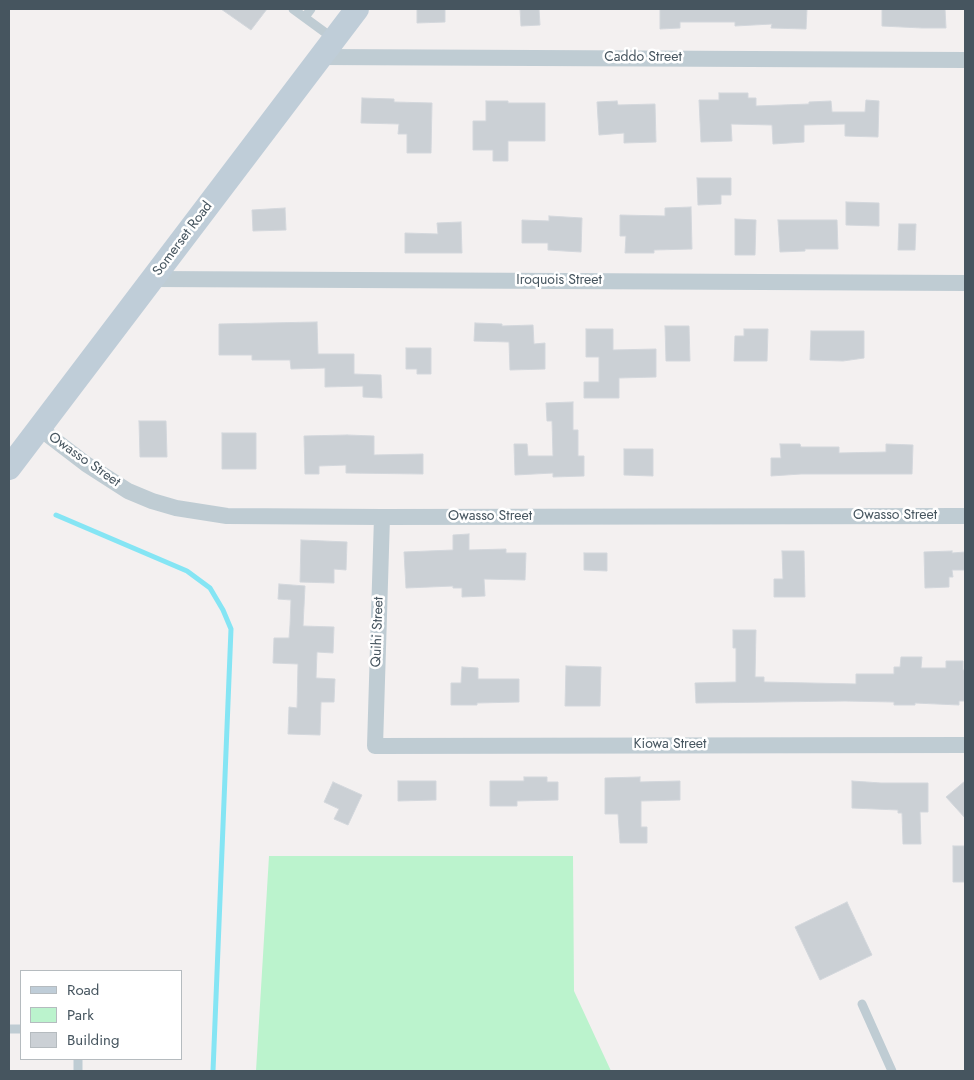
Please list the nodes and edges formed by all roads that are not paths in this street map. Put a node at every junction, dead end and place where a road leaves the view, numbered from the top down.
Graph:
1 (293, 9) edge
2 (311, 9) edge
3 (357, 9) edge
4 (305, 17) junction
5 (327, 48) junction
6 (965, 60) edge
7 (153, 279) junction
8 (965, 284) edge
9 (39, 428) junction
10 (9, 468) edge
11 (965, 516) edge
12 (382, 517) junction
13 (965, 745) edge
14 (375, 746) joint
15 (862, 1004) dead end
16 (892, 1071) edge

1 - 4 lane
2 - 4 lane
3 - 5 main road, Somerset Road
4 - 5 lane
5 - 6 street, Caddo Street
5 - 7 main road, Somerset Road
7 - 8 street, Iroquois Street
7 - 9 main road, Somerset Road
9 - 10 main road, Somerset Road
9 - 12 street, Owasso Street
11 - 12 street, Owasso Street
12 - 14 street, Quihi Street
13 - 14 street, Kiowa Street
15 - 16 lane

